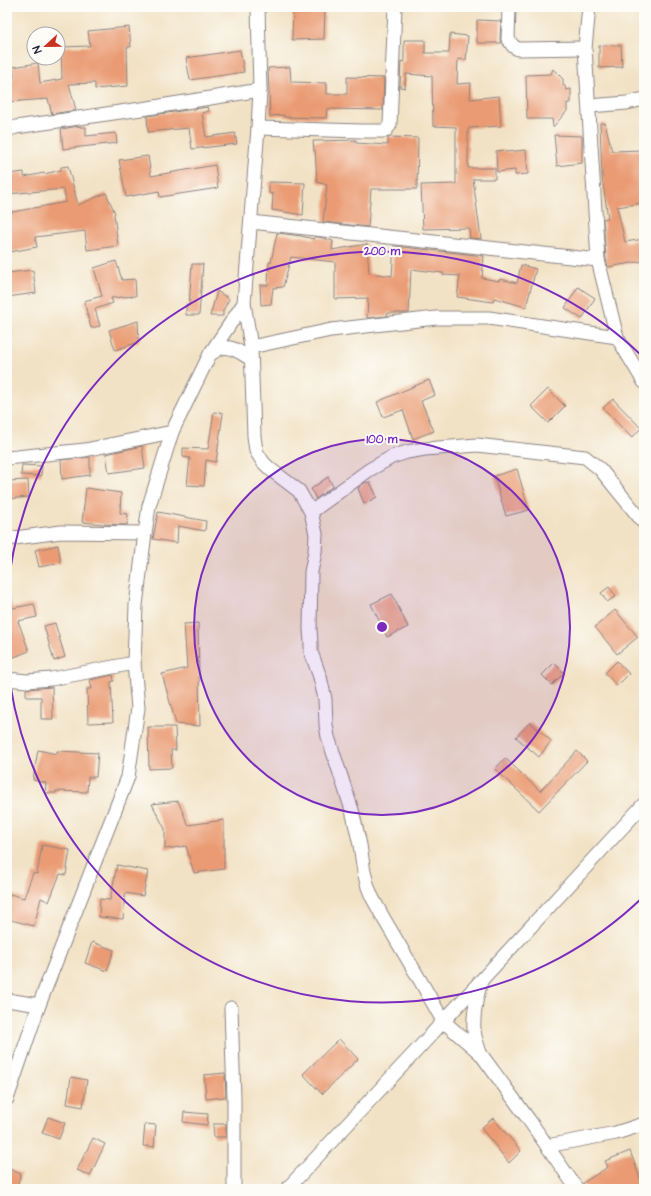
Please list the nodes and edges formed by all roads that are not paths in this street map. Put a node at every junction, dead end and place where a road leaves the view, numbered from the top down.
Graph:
1 (258, 7) edge
2 (395, 7) edge
3 (508, 7) edge
4 (589, 7) edge
5 (586, 48) junction
6 (260, 90) junction
7 (644, 99) edge
8 (589, 106) junction
9 (258, 128) junction
10 (7, 130) edge
11 (252, 222) junction
12 (598, 260) junction
13 (244, 302) junction
14 (617, 337) junction
15 (251, 353) junction
16 (210, 354) junction
17 (644, 382) edge
18 (172, 432) junction
19 (7, 458) edge
20 (311, 512) junction
21 (644, 523) edge
22 (145, 533) junction
23 (7, 539) edge
24 (134, 663) junction
25 (7, 679) edge
26 (644, 804) edge
27 (482, 979) junction
28 (7, 1000) edge
29 (39, 1005) junction
30 (230, 1008) dead end
31 (443, 1021) junction
32 (480, 1053) junction
33 (7, 1099) edge
34 (644, 1124) edge
35 (547, 1146) junction
36 (234, 1189) edge
37 (286, 1189) edge
38 (577, 1189) edge

1 - 6 street
2 - 9 street
3 - 5 street
4 - 5 street
5 - 8 street
6 - 9 street
6 - 10 street
7 - 8 street
8 - 12 street
9 - 11 street
11 - 12 street
11 - 13 street
12 - 14 street
13 - 15 street
13 - 16 street
14 - 15 street
14 - 17 street
15 - 16 street
15 - 20 street
16 - 18 street
18 - 19 street
18 - 22 street
20 - 21 street
20 - 31 street
22 - 23 street
22 - 24 street
24 - 25 street
24 - 29 street
26 - 27 street
27 - 31 street
27 - 32 street
28 - 29 street
29 - 33 street
30 - 36 street
31 - 32 street
31 - 37 street
32 - 35 street
34 - 35 street
35 - 38 street

